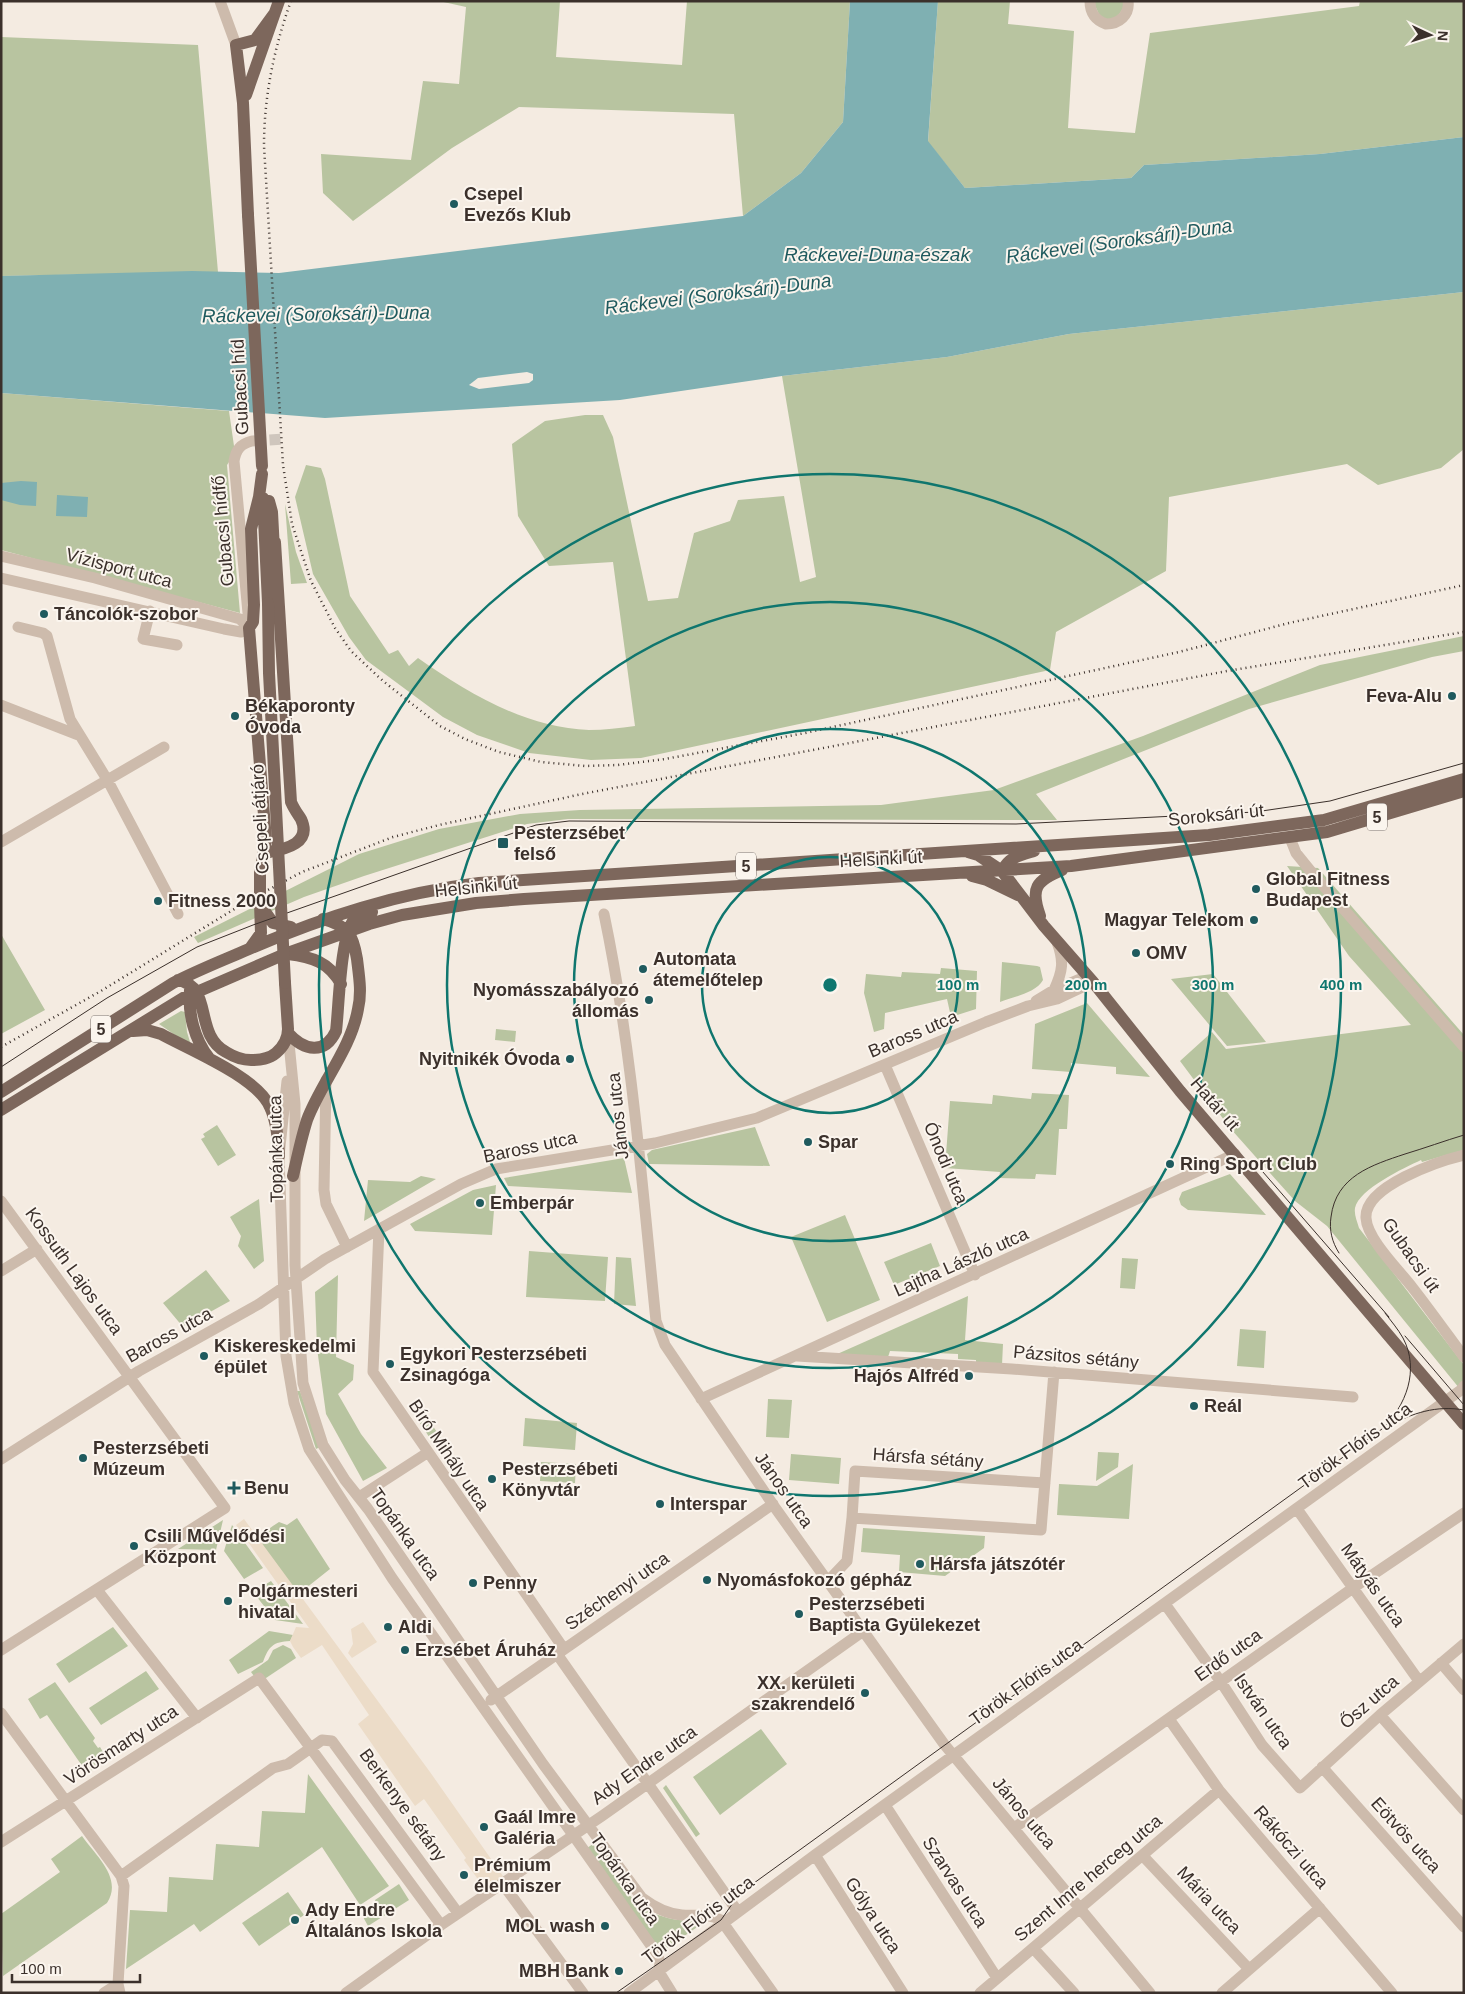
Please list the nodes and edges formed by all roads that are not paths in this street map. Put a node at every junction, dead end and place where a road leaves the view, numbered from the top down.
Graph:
1 (220, 1) edge
2 (279, 1) edge
3 (1090, 1) edge
4 (1128, 1) edge
5 (274, 14) junction
6 (236, 45) junction
7 (244, 103) junction
8 (252, 441) tunnel mouth
9 (262, 470) junction
10 (275, 542) junction
11 (1, 556) edge
12 (1, 578) edge
13 (268, 603) junction
14 (150, 612) junction
15 (227, 616) junction
16 (18, 626) dead end
17 (249, 628) junction
18 (224, 629) junction
19 (177, 645) dead end
20 (1, 705) edge
21 (78, 735) junction
22 (164, 747) dead end
23 (1464, 779) edge
24 (108, 781) junction
25 (1464, 791) edge
26 (1290, 838) junction
27 (1, 842) edge
28 (1056, 844) junction
29 (966, 851) junction
30 (264, 852) junction
31 (1071, 866) junction
32 (1002, 871) junction
33 (958, 873) junction
34 (451, 887) junction
35 (1020, 896) junction
36 (260, 906) junction
37 (178, 914) dead end
38 (604, 914) dead end
39 (323, 920) junction
40 (368, 924) junction
41 (1044, 926) junction
42 (299, 928) junction
43 (349, 931) junction
44 (1057, 940) junction
45 (248, 950) junction
46 (356, 950) junction
47 (285, 954) junction
48 (198, 970) junction
49 (1090, 979) junction
50 (178, 980) junction
51 (216, 982) junction
52 (341, 984) junction
53 (1054, 990) junction
54 (192, 991) junction
55 (204, 1006) junction
56 (1028, 1006) junction
57 (130, 1031) junction
58 (288, 1034) junction
59 (289, 1047) junction
60 (1464, 1047) edge
61 (212, 1062) junction
62 (886, 1065) junction
63 (326, 1080) junction
64 (1, 1092) edge
65 (1, 1110) edge
66 (639, 1145) junction
67 (1235, 1154) junction
68 (1462, 1155) edge
69 (279, 1156) junction
70 (294, 1176) junction
71 (1, 1201) edge
72 (379, 1229) junction
73 (347, 1247) junction
74 (36, 1249) junction
75 (1, 1271) edge
76 (975, 1275) junction
77 (295, 1280) junction
78 (283, 1288) junction
79 (796, 1356) junction
80 (1463, 1356) edge
81 (1054, 1372) junction
82 (130, 1376) junction
83 (1463, 1388) edge
84 (1353, 1397) dead end
85 (701, 1399) junction
86 (1444, 1402) junction
87 (1464, 1424) edge
88 (426, 1453) junction
89 (1, 1459) edge
90 (1045, 1483) junction
91 (359, 1498) junction
92 (773, 1504) junction
93 (1297, 1510) junction
94 (1464, 1513) edge
95 (852, 1518) junction
96 (827, 1582) junction
97 (1353, 1588) junction
98 (97, 1590) junction
99 (1166, 1604) junction
100 (862, 1632) junction
101 (1464, 1644) edge
102 (1, 1650) edge
103 (560, 1651) junction
104 (1441, 1663) junction
105 (1419, 1681) junction
106 (1221, 1682) junction
107 (1464, 1690) edge
108 (495, 1696) junction
109 (482, 1706) junction
110 (1, 1713) edge
111 (1380, 1715) junction
112 (197, 1718) junction
113 (1169, 1719) junction
114 (310, 1749) junction
115 (953, 1755) junction
116 (1322, 1767) junction
117 (649, 1782) junction
118 (1300, 1788) joint
119 (1220, 1790) junction
120 (66, 1801) junction
121 (885, 1805) junction
122 (1464, 1810) edge
123 (587, 1826) junction
124 (1014, 1828) junction
125 (574, 1835) junction
126 (1, 1842) edge
127 (815, 1855) junction
128 (1143, 1856) junction
129 (121, 1876) junction
130 (502, 1883) junction
131 (1081, 1908) junction
132 (1320, 1908) junction
133 (738, 1912) junction
134 (458, 1913) junction
135 (724, 1922) junction
136 (441, 1925) junction
137 (1464, 1926) edge
138 (1033, 1948) junction
139 (1249, 1969) junction
140 (658, 1972) junction
141 (996, 1978) junction
142 (119, 1988) edge
143 (104, 1993) edge
144 (346, 1993) edge
145 (583, 1993) edge
146 (629, 1993) edge
147 (672, 1993) edge
148 (773, 1993) edge
149 (902, 1993) edge
150 (980, 1993) edge
151 (1074, 1993) edge
152 (1150, 1993) edge
153 (1222, 1993) edge
154 (1392, 1993) edge

1 - 6 street
2 - 5 main road
3 - 4 street
5 - 6 main road
5 - 7 main road
6 - 7 main road
7 - 9 main road, Gubacsi híd, bridge
8 - 17 street, Gubacsi hídfő
9 - 10 main road, Csepeli átjáró
9 - 13 main road, Csepeli átjáró
9 - 17 main road
10 - 13 main road, Csepeli átjáró
10 - 30 main road
11 - 15 street, Vízisport utca
12 - 14 street, Vízisport utca
13 - 58 main road, Csepeli átjáró, bridge
14 - 18 street, Vízisport utca
14 - 19 street, Vízisport utca
15 - 17 street, Vízisport utca
15 - 18 street
16 - 21 street
17 - 18 street, Vízisport utca
17 - 30 main road
20 - 21 street
21 - 24 street
22 - 24 street
23 - 28 main road, Soroksári út / 5
24 - 27 street
24 - 37 street
25 - 26 main road, Soroksári út / 5
26 - 31 main road, Soroksári út / 5
26 - 60 street
28 - 29 main road, Soroksári út / 5
28 - 32 main road
29 - 32 main road
29 - 34 main road, Helsinki út / 5
30 - 36 main road, bridge
31 - 32 main road, Soroksári út / 5
31 - 41 main road
32 - 33 main road, Helsinki út / 5
32 - 35 main road, Határ út
33 - 35 main road
33 - 40 main road, Helsinki út / 5
34 - 39 main road, Helsinki út / 5
34 - 43 main road
35 - 41 main road, Határ út
36 - 42 main road
36 - 45 main road
38 - 66 street, János utca
39 - 42 main road, Helsinki út / 5
39 - 43 main road
40 - 43 main road, Helsinki út / 5
40 - 46 main road
41 - 44 main road, Határ út
42 - 45 main road, Helsinki út / 5
43 - 46 main road
43 - 47 main road, Helsinki út / 5
43 - 52 main road
44 - 49 main road, Határ út
44 - 53 street
45 - 48 main road, Helsinki út / 5
46 - 63 main road
47 - 51 main road, Helsinki út / 5
47 - 52 main road
48 - 50 main road, Helsinki út / 5
48 - 54 main road
49 - 53 street, Baross utca
49 - 56 street, Baross utca
49 - 67 main road, Határ út
50 - 54 main road
50 - 64 main road, Helsinki út / 5
51 - 54 main road, Helsinki út / 5
51 - 55 main road
52 - 58 main road
53 - 56 street, Baross utca
54 - 55 main road
54 - 57 main road, Helsinki út / 5
54 - 61 main road
55 - 58 main road
56 - 62 street, Baross utca
57 - 61 main road
57 - 65 main road, Helsinki út / 5
58 - 59 street, Topánka utca
59 - 69 street, Topánka utca
59 - 70 street, Topánka utca
61 - 69 main road
62 - 66 street, Baross utca
62 - 76 street, Ónodi utca
63 - 70 main road
63 - 73 street
66 - 72 street, Baross utca
66 - 85 street, János utca
67 - 76 street, Lajtha László utca
67 - 86 main road, Határ út
68 - 80 street, Gubacsi út
69 - 78 street, Topánka utca
70 - 77 street, Topánka utca
71 - 74 street, Kossuth Lajos utca
72 - 73 street, Baross utca
72 - 88 street, Bíró Mihály utca
73 - 77 street, Baross utca
74 - 75 street
74 - 82 street, Kossuth Lajos utca
76 - 79 street, Lajtha László utca
77 - 78 street, Baross utca
77 - 91 street, Topánka utca
78 - 82 street, Baross utca
78 - 109 street, Topánka utca
79 - 81 street, Pázsitos sétány
79 - 85 street, Lajtha László utca
81 - 84 street, Pázsitos sétány
81 - 90 street
82 - 89 street, Baross utca
82 - 98 street, Kossuth Lajos utca
83 - 86 street
85 - 92 street, János utca
86 - 87 main road, Határ út
86 - 93 street, Török Flóris utca
88 - 91 street
88 - 103 street, Bíró Mihály utca
90 - 95 street
90 - 95 street, Hársfa sétány
91 - 108 street, Topánka utca
92 - 96 street, János utca
92 - 103 street, Széchenyi utca
93 - 97 street, Mátyás utca
93 - 99 street, Török Flóris utca
94 - 97 street, Erdő utca
95 - 96 street, Hársfa sétány
96 - 100 street, János utca
97 - 105 street, Mátyás utca
97 - 106 street, Erdő utca
98 - 102 street
98 - 112 street
99 - 106 street, István utca
99 - 115 street, Török Flóris utca
100 - 115 street, János utca
100 - 117 street, Ady Endre utca
101 - 104 street, Ősz utca
103 - 108 street, Széchenyi utca
103 - 117 street, Bíró Mihály utca
104 - 105 street, Ősz utca
104 - 107 street
105 - 111 street, Ősz utca
106 - 113 street, Erdő utca
106 - 118 street, István utca
108 - 109 street, Széchenyi utca
108 - 123 street, Topánka utca
109 - 125 street, Topánka utca
110 - 120 street
111 - 116 street, Ősz utca
111 - 122 street
112 - 114 street, Vörösmarty utca
112 - 120 street, Vörösmarty utca
113 - 119 street, Rákóczi utca
113 - 124 street, Erdő utca
114 - 129 street, Berkenye sétány
114 - 134 street, Berkenye sétány
114 - 136 street
115 - 121 street, Török Flóris utca
115 - 124 street, János utca
116 - 118 street, Ősz utca
116 - 137 street, Eötvös utca
117 - 123 street, Ady Endre utca
117 - 133 street, Bíró Mihály utca
119 - 128 street, Szent Imre herceg utca
119 - 132 street, Rákóczi utca
120 - 126 street, Vörösmarty utca
120 - 129 street
121 - 127 street, Török Flóris utca
121 - 141 street, Szarvas utca
123 - 125 street, Ady Endre utca
123 - 135 street, Topánka utca
124 - 131 street, János utca
125 - 130 street, Ady Endre utca
125 - 140 street, Topánka utca
127 - 133 street, Török Flóris utca
127 - 149 street, Gólya utca
128 - 131 street, Szent Imre herceg utca
128 - 139 street, Mária utca
129 - 142 street
130 - 134 street, Ady Endre utca
130 - 145 street
131 - 138 street, Szent Imre herceg utca
131 - 152 street, János utca
132 - 139 street
132 - 154 street, Rákóczi utca
133 - 135 street, Török Flóris utca
134 - 136 street, Ady Endre utca
135 - 140 street, Török Flóris utca
135 - 148 street
136 - 144 street, Ady Endre utca
138 - 141 street, Szent Imre herceg utca
138 - 151 street
139 - 153 street
140 - 146 street, Török Flóris utca
140 - 147 street
141 - 150 street, Szent Imre herceg utca
142 - 143 street

